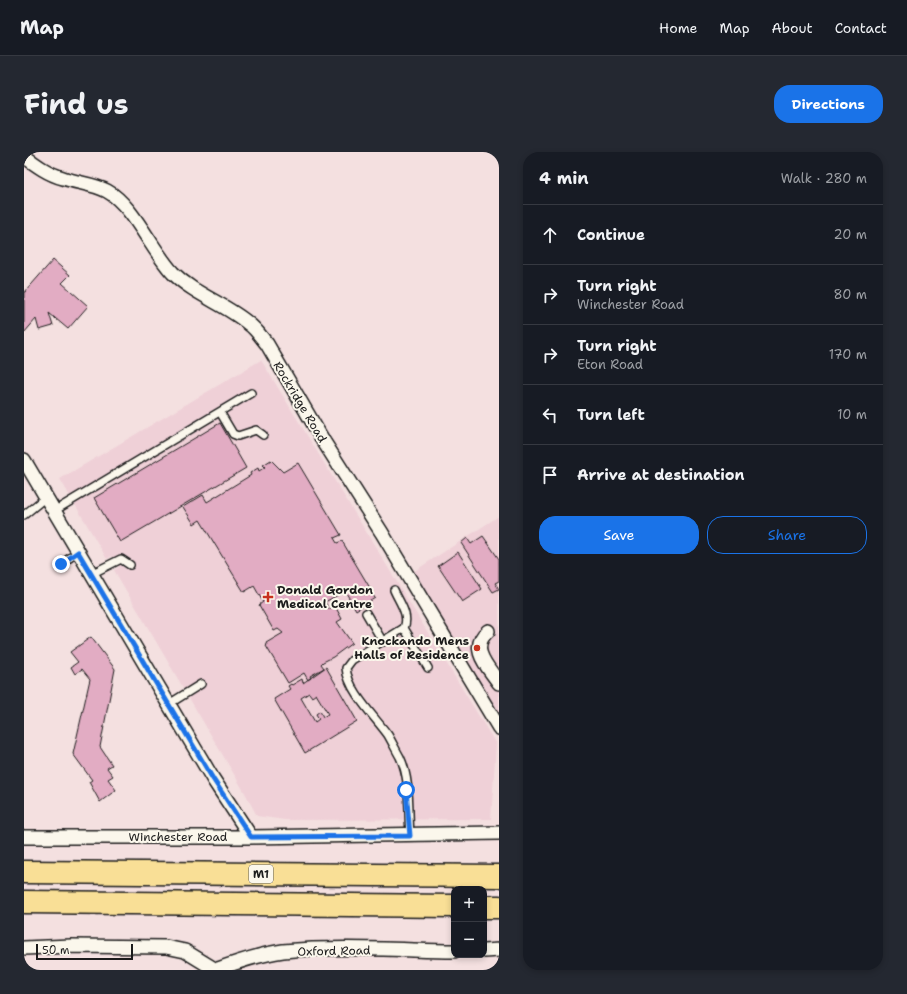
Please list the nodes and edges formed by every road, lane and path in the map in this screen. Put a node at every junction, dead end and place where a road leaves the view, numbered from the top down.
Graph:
1 (24, 156) edge
2 (251, 393) dead end
3 (220, 412) junction
4 (263, 435) dead end
5 (24, 460) edge
6 (46, 497) junction
7 (54, 511) junction
8 (24, 515) edge
9 (78, 552) junction
10 (61, 564) dead end
11 (130, 565) dead end
12 (92, 574) junction
13 (394, 590) dead end
14 (366, 613) dead end
15 (404, 628) junction
16 (488, 631) dead end
17 (383, 642) junction
18 (428, 668) dead end
19 (499, 683) edge
20 (201, 684) dead end
21 (169, 704) junction
22 (499, 728) edge
23 (499, 833) edge
24 (24, 836) edge
25 (410, 836) junction
26 (251, 837) junction
27 (28, 871) edge
28 (499, 876) edge
29 (24, 902) edge
30 (95, 903) junction
31 (451, 906) edge
32 (487, 906) edge
33 (499, 906) edge
34 (24, 917) edge
35 (24, 948) edge
36 (499, 950) edge
37 (451, 951) edge
38 (487, 951) edge
39 (216, 970) edge

1 - 22 street, Rockridge Road
2 - 3 lane
3 - 4 lane
3 - 7 lane
5 - 6 street
6 - 7 street
6 - 8 lane
7 - 9 street
9 - 10 lane
9 - 12 street
11 - 12 lane
12 - 21 street
13 - 15 lane
14 - 17 lane
15 - 17 lane
15 - 18 lane
16 - 19 street
17 - 25 lane
20 - 21 lane
21 - 26 street
23 - 25 street, Winchester Road
24 - 26 street, Winchester Road
25 - 26 street, Winchester Road
27 - 28 highway, M1
29 - 30 highway
30 - 31 highway
30 - 34 highway
32 - 33 highway
35 - 39 street
36 - 38 street
37 - 39 street, Oxford Road

